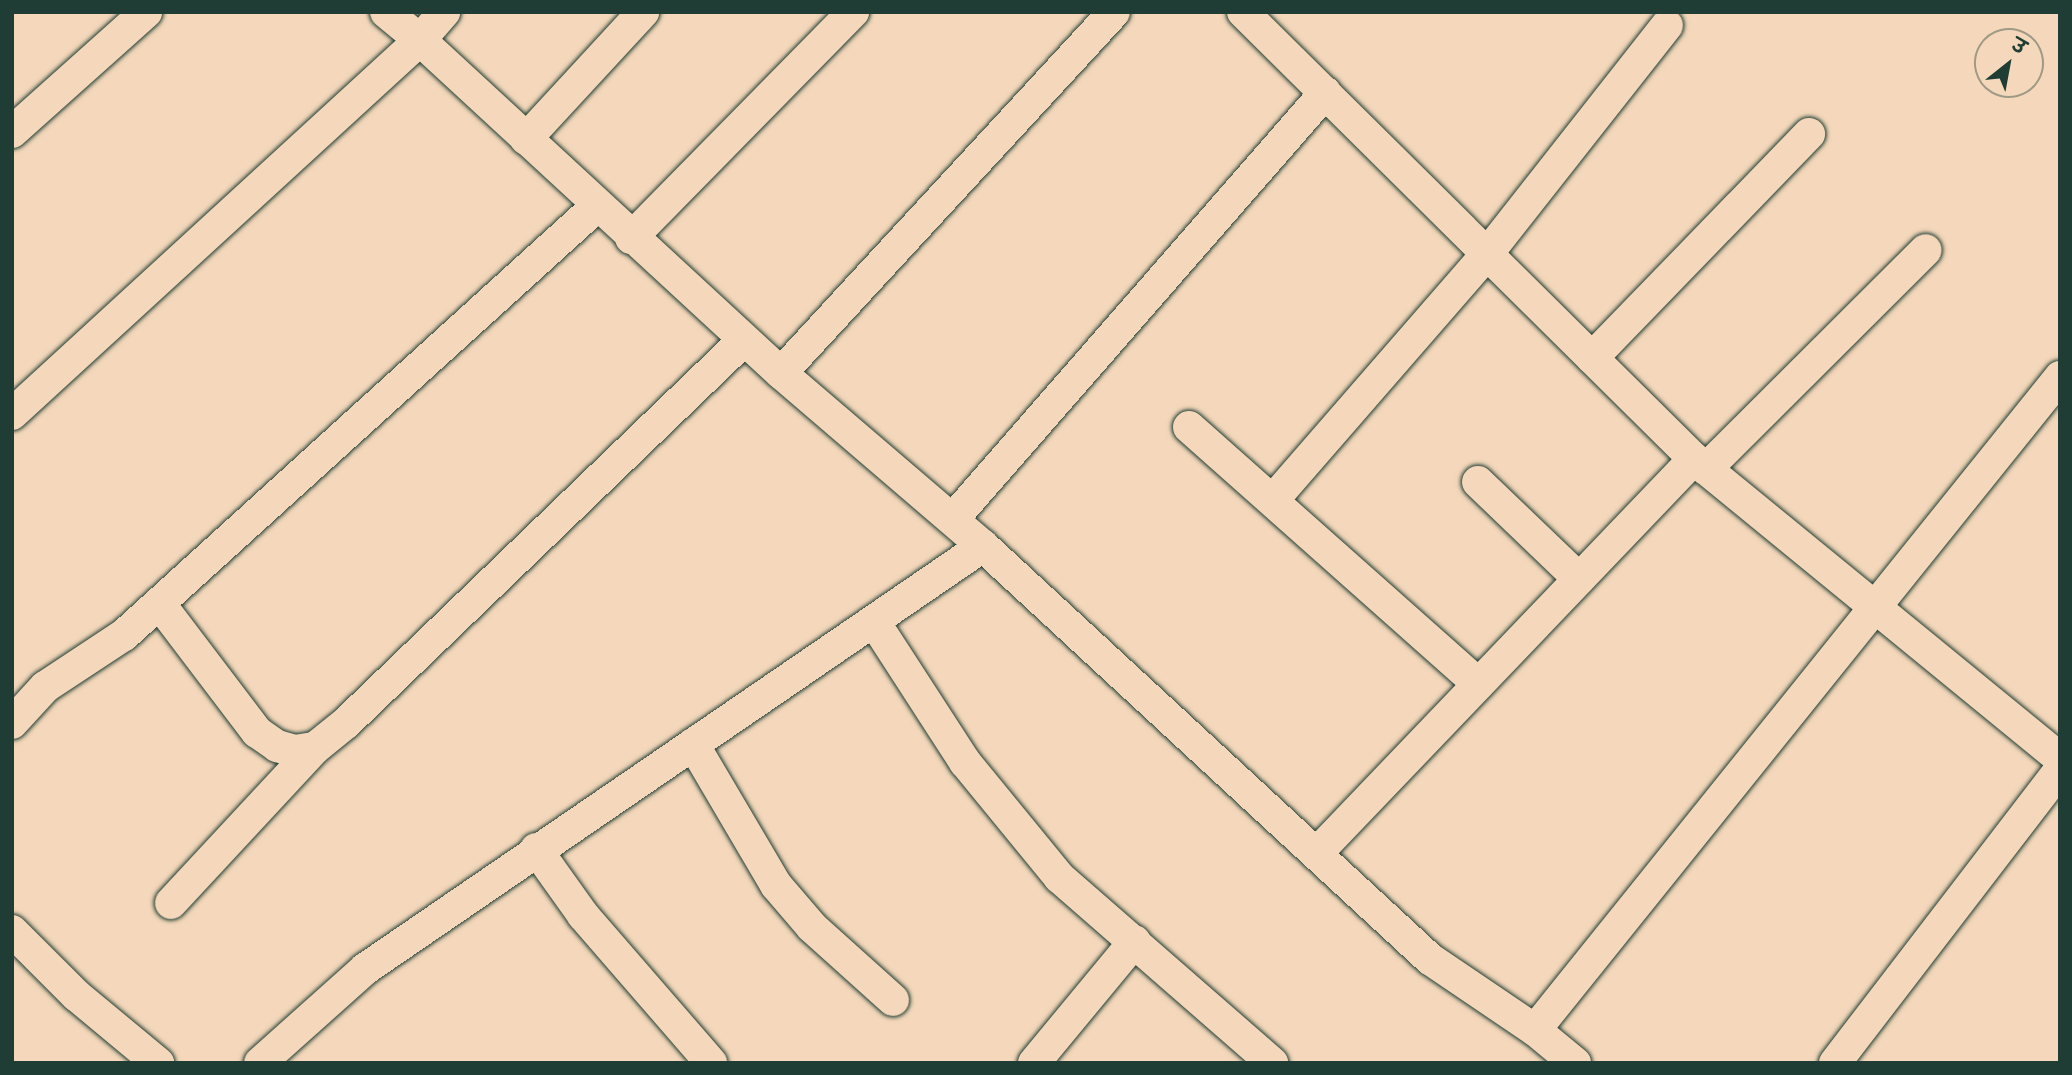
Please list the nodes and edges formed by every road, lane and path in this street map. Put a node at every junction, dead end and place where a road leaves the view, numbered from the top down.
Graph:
1 (146, 12) edge
2 (386, 12) edge
3 (444, 12) edge
4 (643, 12) edge
5 (853, 12) edge
6 (1114, 12) edge
7 (1243, 12) edge
8 (1667, 25) dead end
9 (420, 40) junction
10 (1325, 93) junction
11 (12, 132) edge
12 (1809, 134) dead end
13 (526, 139) junction
14 (597, 206) junction
15 (631, 238) junction
16 (1926, 250) dead end
17 (1487, 254) junction
18 (744, 340) junction
19 (1592, 358) junction
20 (781, 373) junction
21 (2060, 377) edge
22 (12, 414) edge
23 (1189, 427) dead end
24 (1700, 464) junction
25 (1478, 482) dead end
26 (1273, 500) junction
27 (953, 519) junction
28 (983, 546) junction
29 (1579, 579) junction
30 (159, 603) junction
31 (1875, 607) junction
32 (874, 623) junction
33 (1478, 684) junction
34 (12, 723) edge
35 (693, 744) junction
36 (315, 748) junction
37 (2060, 759) edge
38 (2060, 770) edge
39 (536, 849) junction
40 (1316, 854) junction
41 (171, 903) dead end
42 (12, 932) edge
43 (1135, 941) junction
44 (893, 1000) dead end
45 (1535, 1030) junction
46 (158, 1063) edge
47 (260, 1063) edge
48 (711, 1063) edge
49 (1034, 1063) edge
50 (1272, 1063) edge
51 (1574, 1063) edge
52 (1835, 1063) edge

1 - 11 street
2 - 9 street
3 - 9 street
4 - 13 street
5 - 15 street
6 - 20 street
7 - 10 street
8 - 17 street
9 - 13 street
9 - 22 street
10 - 17 street
10 - 27 street
12 - 19 street
13 - 14 street
14 - 15 street
14 - 30 street
15 - 18 street
16 - 24 street
17 - 19 street
17 - 26 street
18 - 20 street
18 - 36 street
19 - 24 street
20 - 27 street
21 - 31 street
23 - 26 street
24 - 29 street
24 - 31 street
25 - 29 street
26 - 33 street
27 - 28 street
28 - 32 street
28 - 40 street
29 - 33 street
30 - 34 street
30 - 36 street
31 - 37 street
31 - 45 street
32 - 35 street
32 - 43 street
33 - 40 street
35 - 39 street
35 - 44 street
36 - 41 street
38 - 52 street
39 - 47 street
39 - 48 street
40 - 45 street
42 - 46 street
43 - 49 street
43 - 50 street
45 - 51 street

